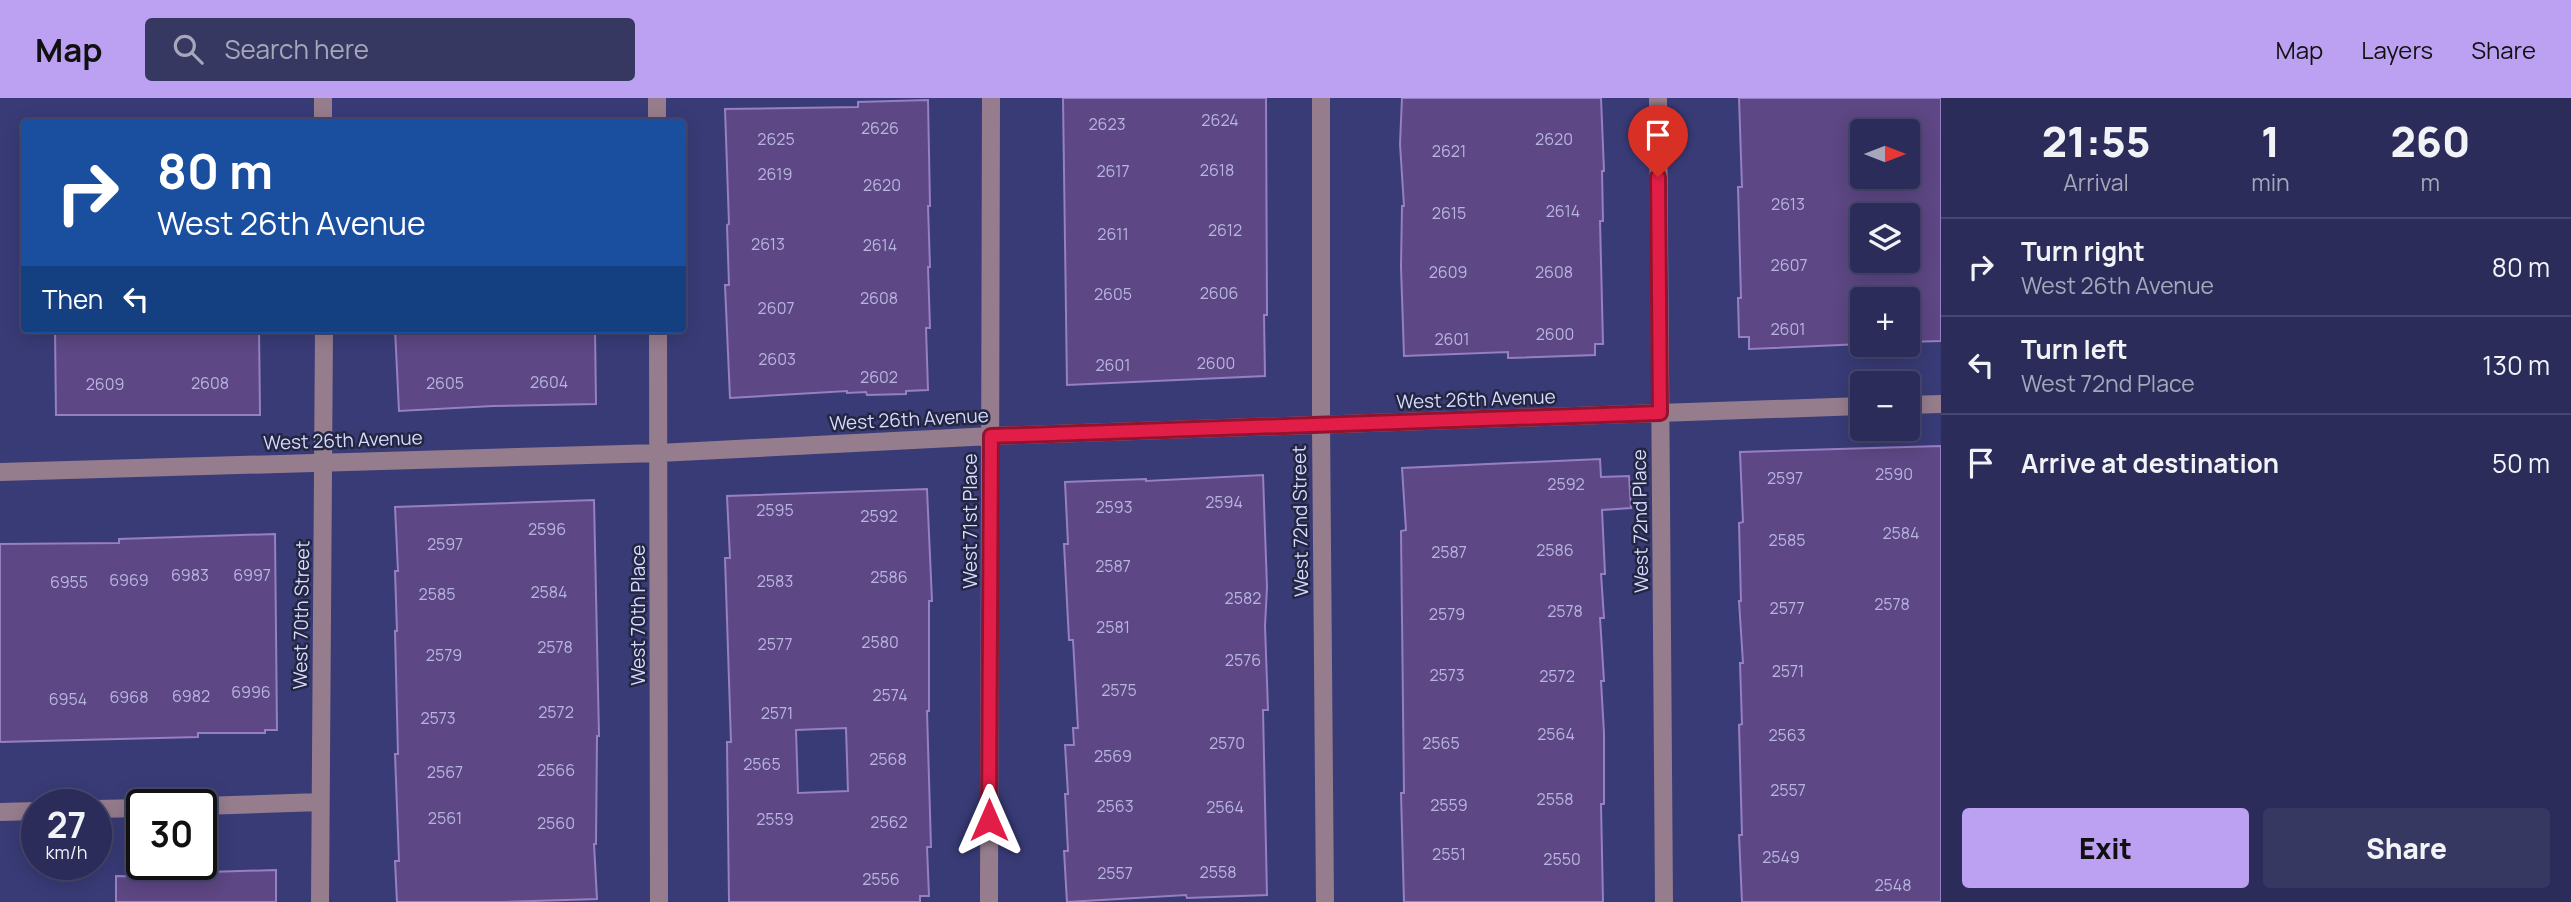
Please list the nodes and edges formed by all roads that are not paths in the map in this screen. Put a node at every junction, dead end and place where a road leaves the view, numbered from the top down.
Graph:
1 (323, 98) edge
2 (657, 98) edge
3 (991, 98) edge
4 (1321, 98) edge
5 (1658, 98) edge
6 (323, 119) edge
7 (657, 119) edge
8 (324, 333) edge
9 (658, 333) edge
10 (1941, 404) edge
11 (1920, 405) edge
12 (1850, 406) edge
13 (1660, 413) junction
14 (1321, 426) junction
15 (991, 436) junction
16 (659, 453) junction
17 (324, 462) junction
18 (0, 472) edge
19 (320, 802) junction
20 (217, 805) edge
21 (21, 811) edge
22 (0, 812) edge
23 (320, 902) edge
24 (659, 902) edge
25 (989, 902) edge
26 (1325, 902) edge
27 (1664, 902) edge

1 - 6 street
2 - 7 street
3 - 15 street, West 71st Place
4 - 14 street, West 72nd Street
5 - 13 street, West 72nd Place
8 - 17 street, West 70th Street
9 - 16 street, West 70th Place
10 - 11 street
12 - 13 street, West 26th Avenue
13 - 14 street, West 26th Avenue
13 - 27 street, West 72nd Place
14 - 15 street, West 26th Avenue
14 - 26 street, West 72nd Street
15 - 16 street, West 26th Avenue
15 - 25 street, West 71st Place
16 - 17 street, West 26th Avenue
16 - 24 street, West 70th Place
17 - 18 street, West 26th Avenue
17 - 19 street, West 70th Street
19 - 20 street
19 - 23 street, West 70th Street
21 - 22 street

